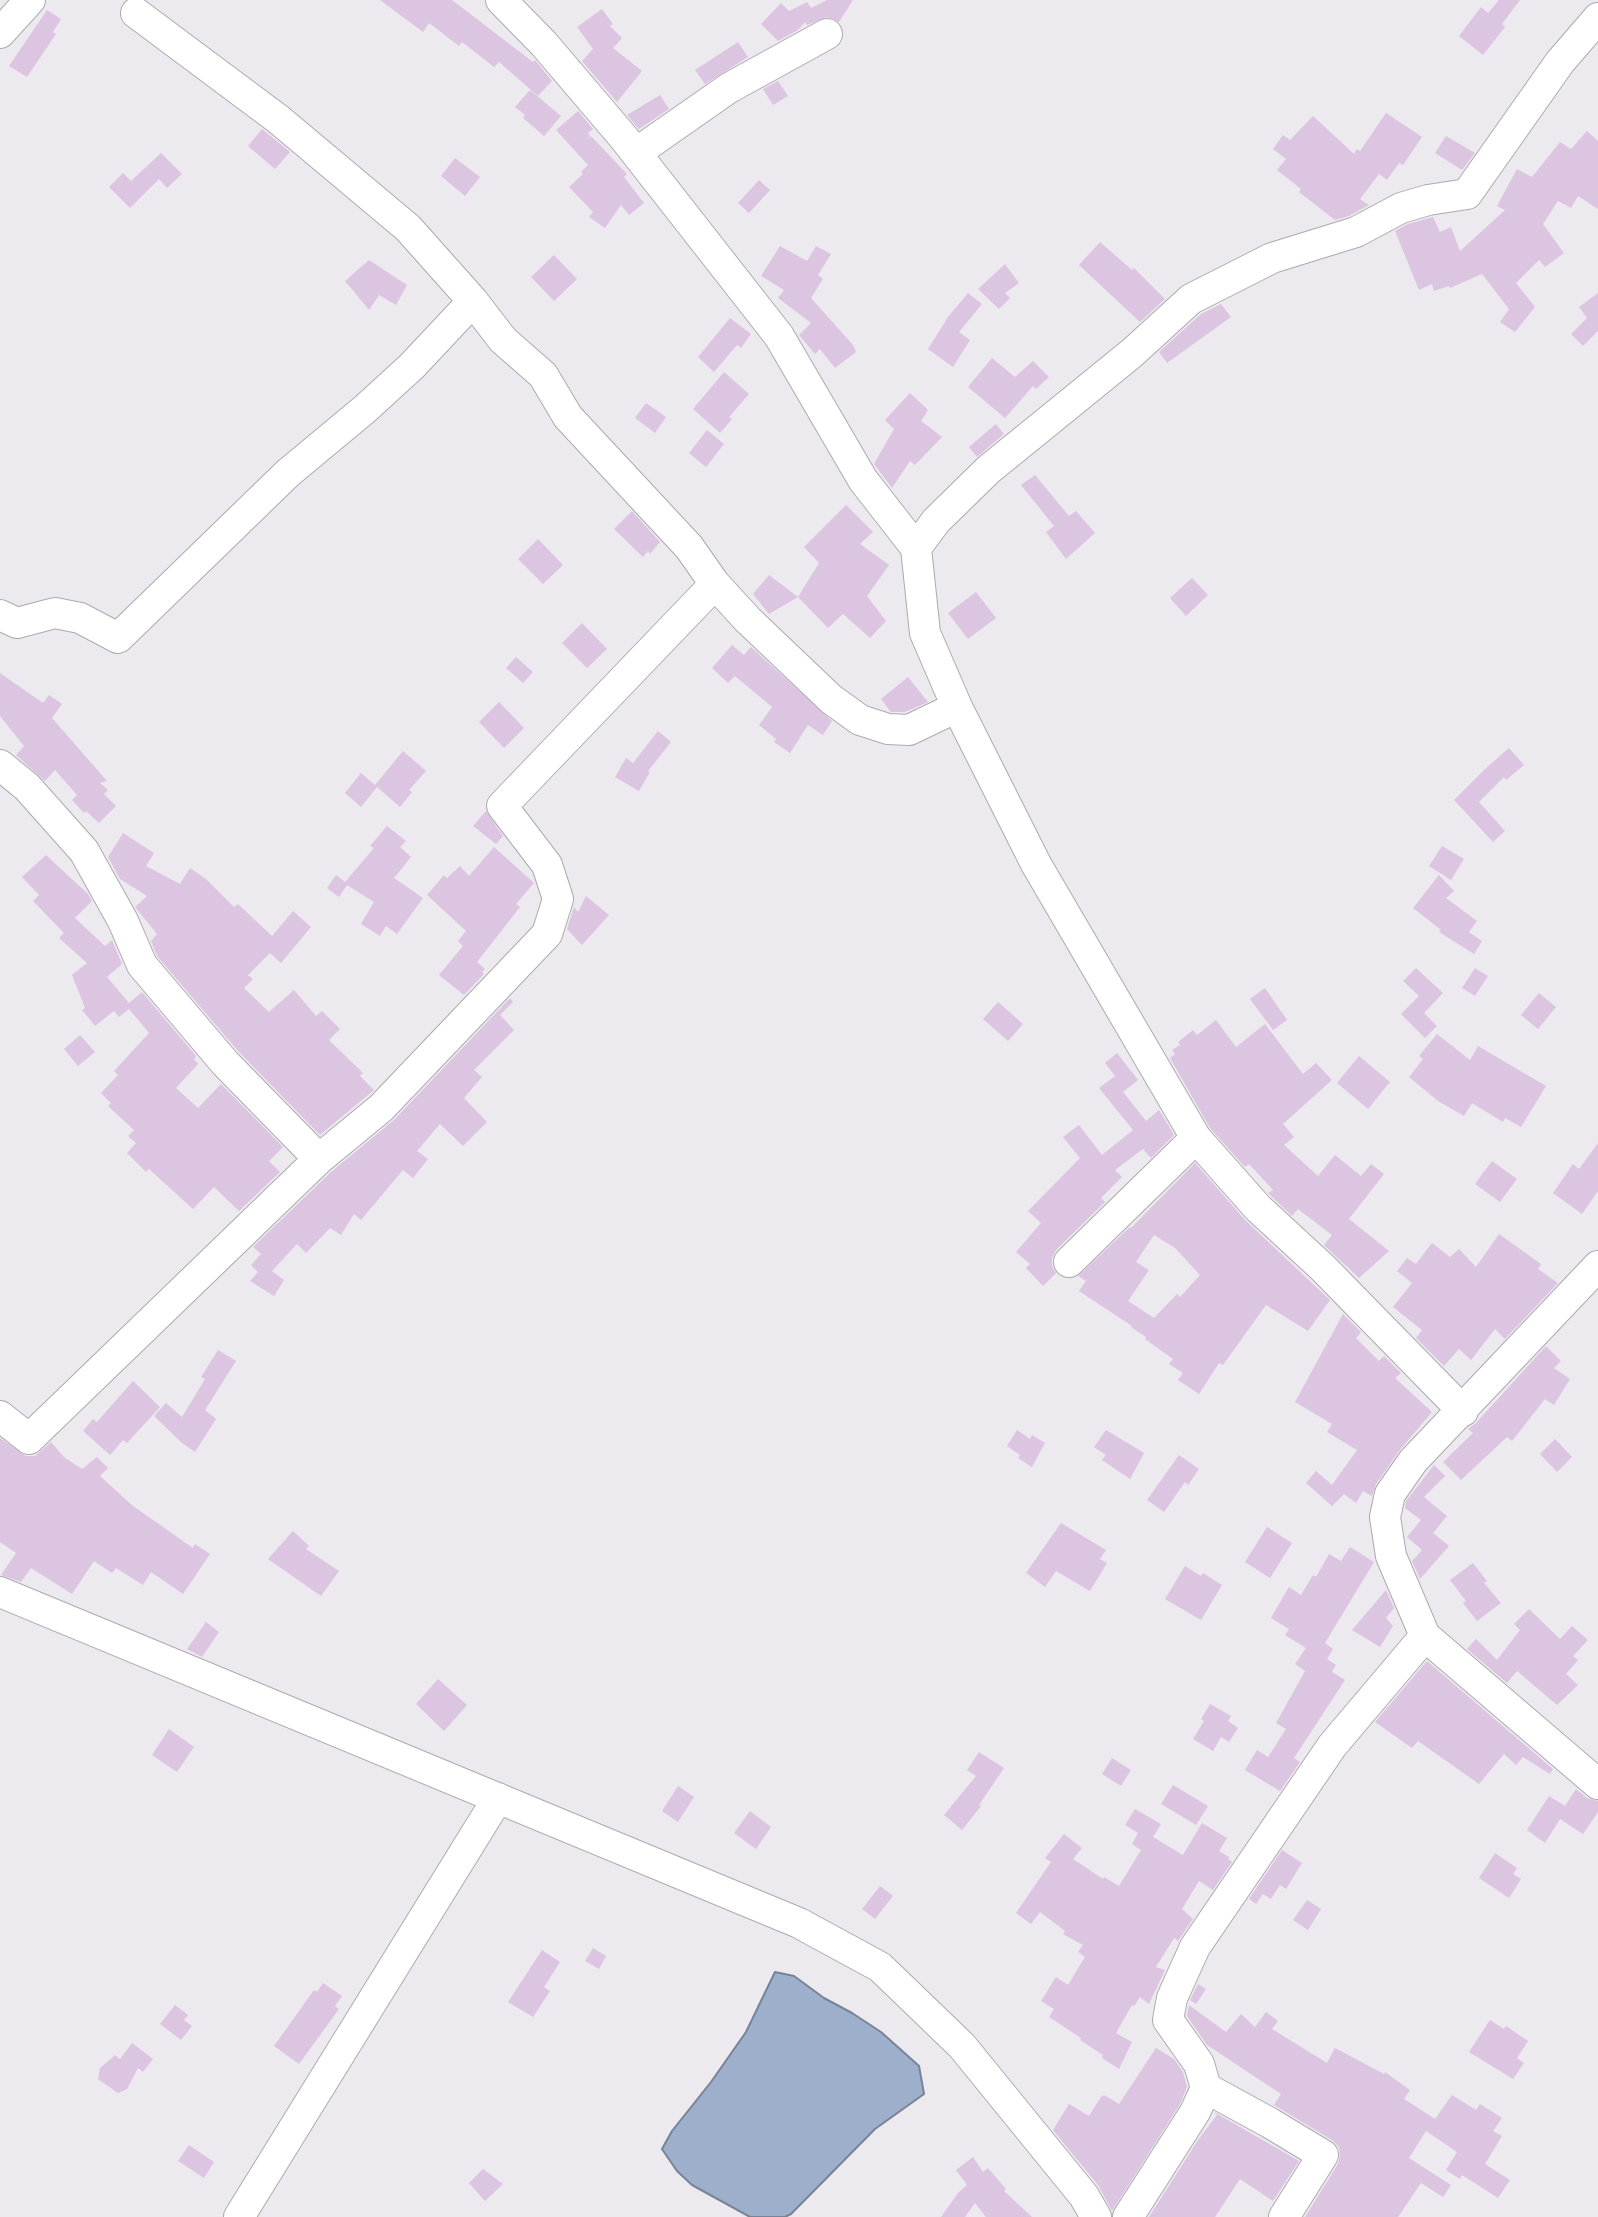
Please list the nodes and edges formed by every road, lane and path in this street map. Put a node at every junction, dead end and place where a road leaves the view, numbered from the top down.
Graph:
1 (30, 0) edge
2 (500, 0) edge
3 (136, 13) dead end
4 (1598, 18) edge
5 (0, 33) edge
6 (827, 34) dead end
7 (636, 153) junction
8 (473, 301) junction
9 (916, 548) junction
10 (715, 584) junction
11 (0, 615) edge
12 (957, 707) junction
13 (0, 765) edge
14 (1196, 1138) junction
15 (319, 1159) junction
16 (1069, 1262) dead end
17 (1598, 1266) edge
18 (1463, 1411) junction
19 (0, 1416) edge
20 (0, 1592) edge
21 (1425, 1636) junction
22 (1598, 1784) edge
23 (498, 1798) junction
24 (1206, 2088) junction
25 (239, 2217) edge
26 (1097, 2217) edge
27 (1128, 2217) edge
28 (1284, 2217) edge

1 - 5 street
2 - 7 street
3 - 8 street
4 - 9 street
6 - 7 street
7 - 9 street
8 - 10 street
8 - 11 street
9 - 12 street
10 - 12 street
10 - 15 street
12 - 14 street
13 - 15 street
14 - 16 street
14 - 18 street
15 - 19 street
17 - 18 street
18 - 21 street
20 - 23 street
21 - 22 street
21 - 24 street
23 - 25 street
23 - 26 street
24 - 27 street
24 - 28 street

